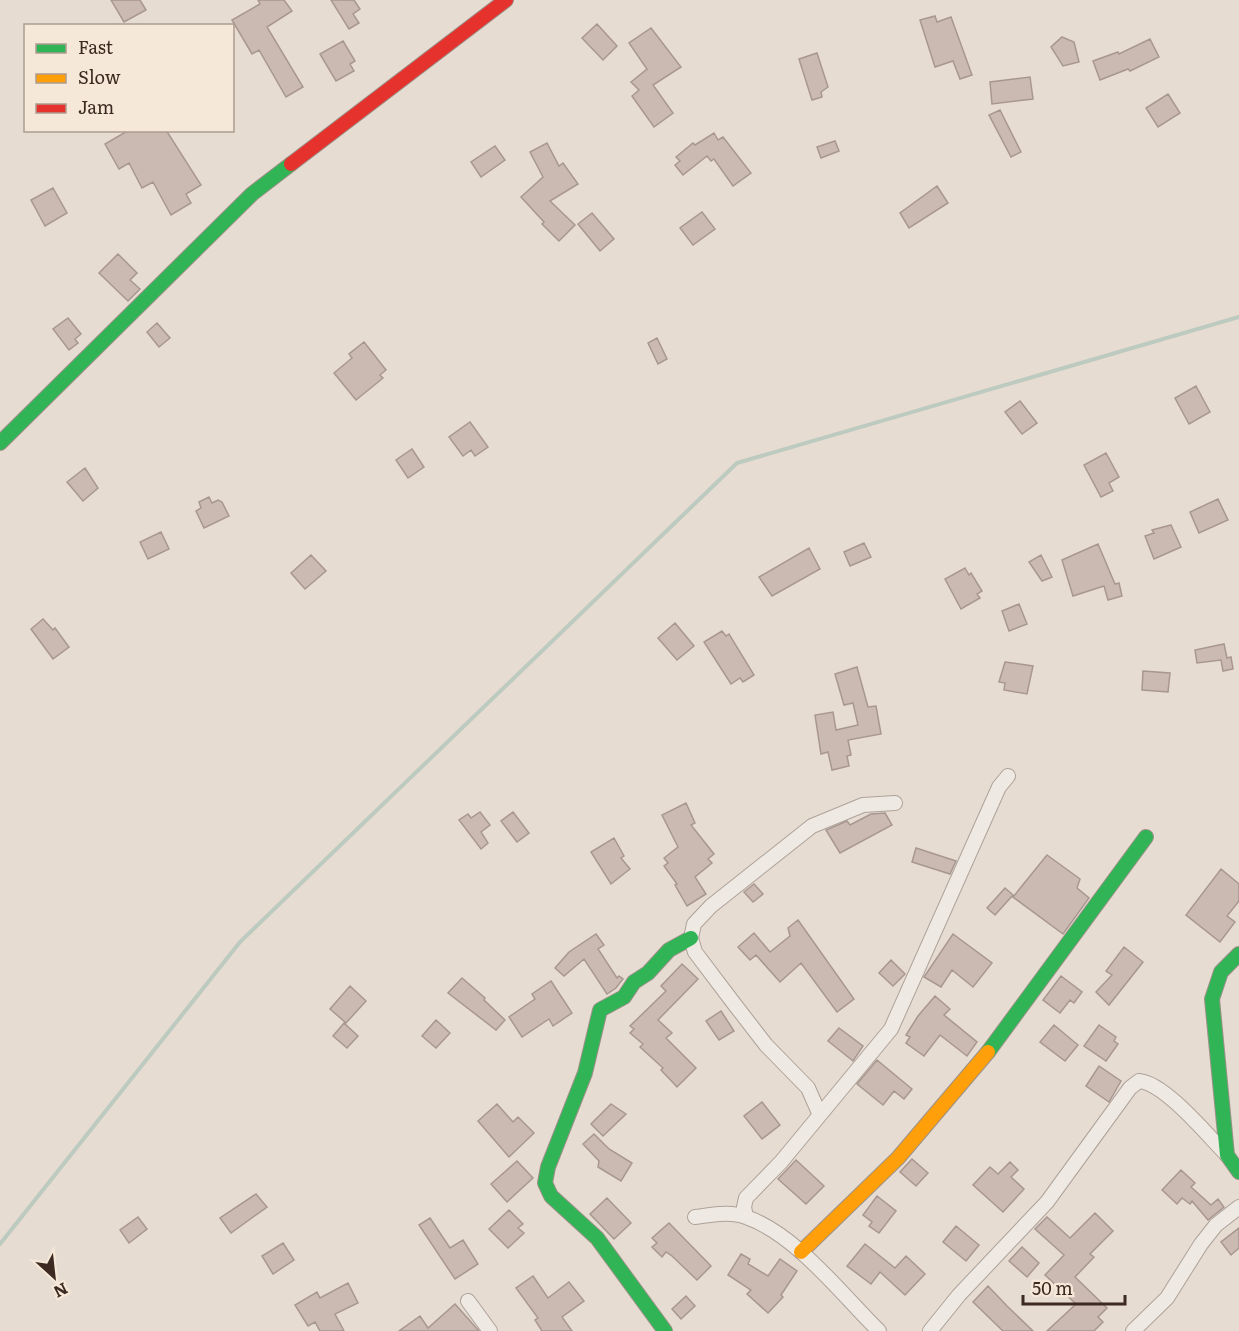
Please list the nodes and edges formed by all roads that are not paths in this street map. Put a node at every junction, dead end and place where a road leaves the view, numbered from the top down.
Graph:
1 (506, 0) edge
2 (0, 443) edge
3 (1008, 776) dead end
4 (895, 803) dead end
5 (1146, 837) dead end
6 (691, 938) junction
7 (1239, 954) edge
8 (819, 1113) junction
9 (1227, 1155) junction
10 (1239, 1173) edge
11 (1239, 1207) edge
12 (746, 1216) junction
13 (695, 1217) dead end
14 (801, 1252) junction
15 (468, 1301) dead end
16 (490, 1331) edge
17 (665, 1331) edge
18 (879, 1331) edge
19 (930, 1331) edge
20 (1133, 1331) edge

1 - 2 street
3 - 8 street
4 - 6 street
5 - 14 street
6 - 8 street
6 - 17 street
7 - 9 street
8 - 12 street
9 - 10 street
9 - 19 street
11 - 20 street
12 - 13 street
12 - 14 street
14 - 18 street
15 - 16 street

